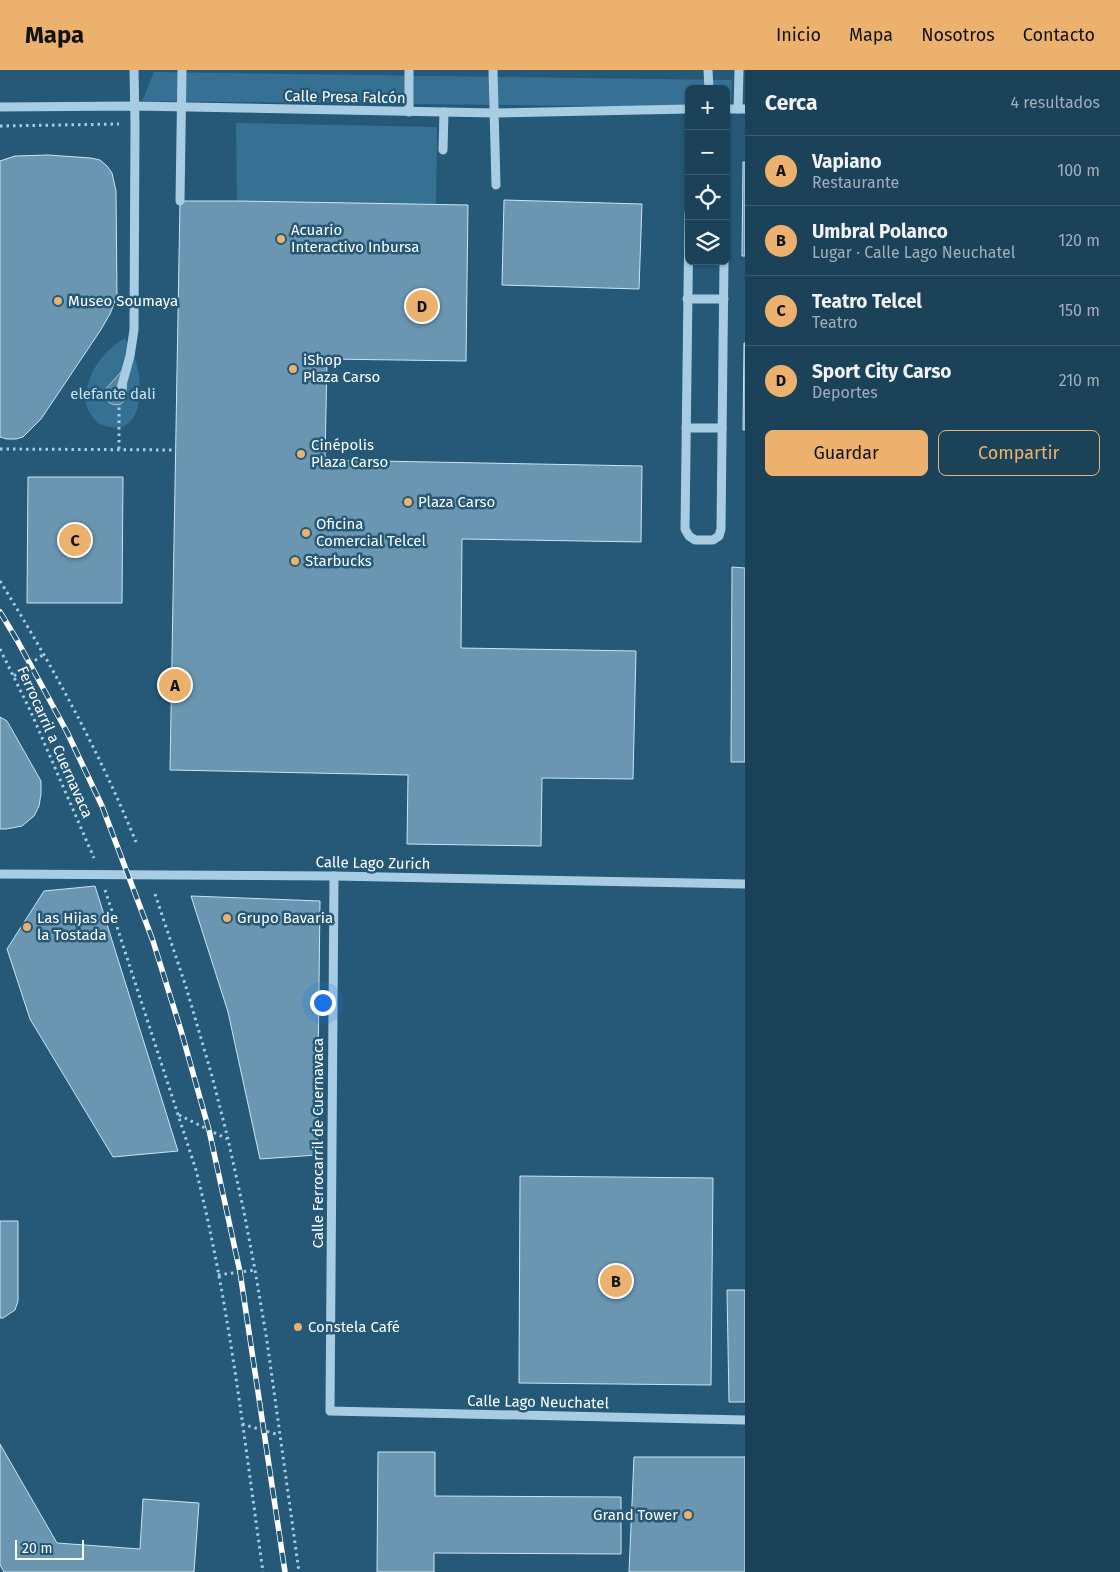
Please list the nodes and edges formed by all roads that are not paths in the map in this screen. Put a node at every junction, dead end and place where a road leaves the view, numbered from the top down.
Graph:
1 (134, 70) edge
2 (182, 70) edge
3 (409, 70) edge
4 (493, 70) edge
5 (708, 70) edge
6 (739, 70) edge
7 (708, 85) edge
8 (135, 106) junction
9 (0, 107) edge
10 (182, 107) junction
11 (685, 109) edge
12 (742, 109) edge
13 (409, 112) junction
14 (444, 112) junction
15 (494, 113) junction
16 (443, 150) dead end
17 (496, 185) dead end
18 (180, 201) dead end
19 (689, 220) edge
20 (724, 265) edge
21 (687, 299) junction
22 (724, 299) junction
23 (120, 392) road end
24 (686, 428) junction
25 (722, 428) junction
26 (0, 874) edge
27 (334, 876) junction
28 (745, 884) edge
29 (330, 1411) joint
30 (745, 1420) edge

1 - 8 street
2 - 10 street
3 - 13 street
4 - 15 street
5 - 7 street
6 - 12 street
8 - 9 street, Calle Presa Falcón
8 - 10 street, Calle Presa Falcón
8 - 23 street
10 - 13 street, Calle Presa Falcón
10 - 18 street
11 - 15 street, Calle Presa Falcón
13 - 14 street, Calle Presa Falcón
14 - 15 street, Calle Presa Falcón
14 - 16 street
15 - 17 street
19 - 21 street
20 - 22 street
21 - 22 street
21 - 24 street
22 - 25 street
24 - 25 street
24 - 25 street
26 - 27 street, Calle Lago Zurich
27 - 28 street, Calle Lago Zurich
27 - 29 street, Calle Ferrocarril de Cuernavaca
29 - 30 street, Calle Lago Neuchatel

